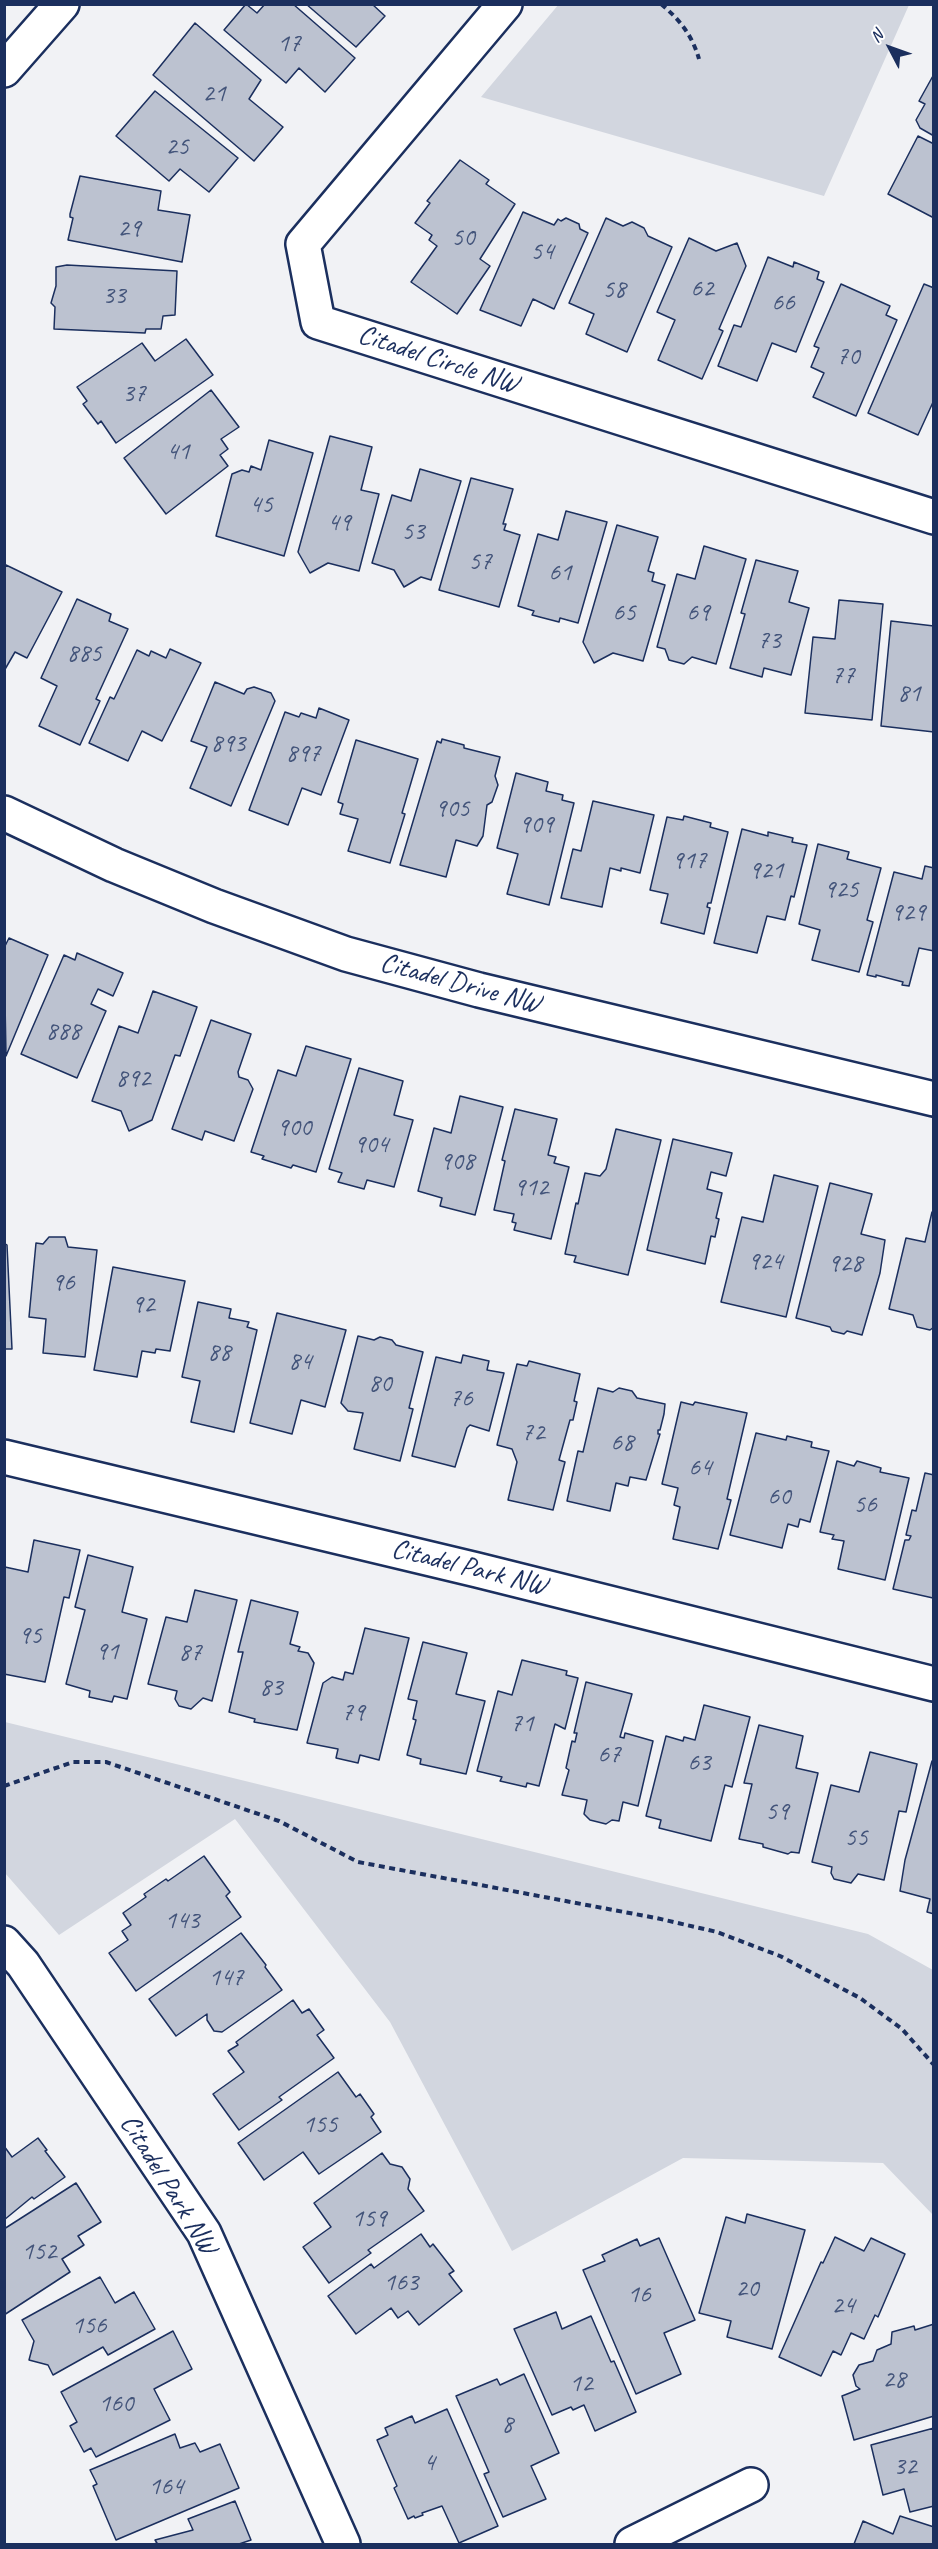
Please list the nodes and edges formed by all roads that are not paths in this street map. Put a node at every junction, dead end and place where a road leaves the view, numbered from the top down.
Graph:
1 (62, 4) edge
2 (505, 4) edge
3 (4, 70) edge
4 (933, 517) edge
5 (4, 813) edge
6 (933, 1099) edge
7 (4, 1457) edge
8 (933, 1684) edge
9 (4, 1943) edge
10 (751, 2485) dead end
11 (343, 2544) edge
12 (632, 2544) edge

1 - 3 street
2 - 4 street, Citadel Circle NW
5 - 6 street, Citadel Drive NW
7 - 8 street, Citadel Park NW
9 - 11 street, Citadel Park NW
10 - 12 street

